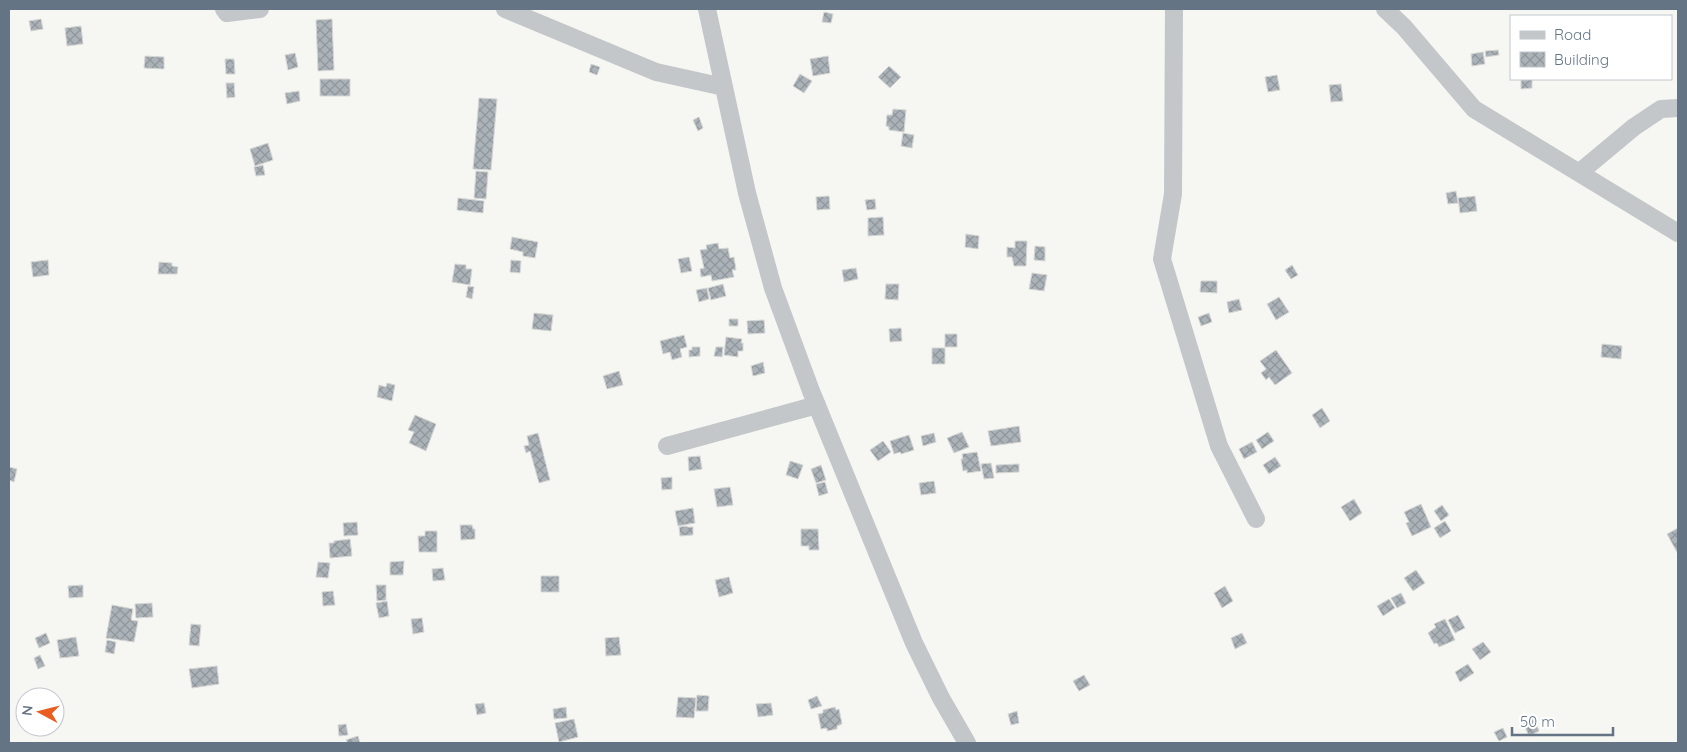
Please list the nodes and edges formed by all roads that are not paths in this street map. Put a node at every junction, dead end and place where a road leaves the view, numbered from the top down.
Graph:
1 (224, 9) edge
2 (260, 9) edge
3 (505, 9) edge
4 (707, 9) edge
5 (1174, 9) edge
6 (1385, 9) edge
7 (724, 87) junction
8 (1678, 108) edge
9 (1580, 172) junction
10 (1678, 233) edge
11 (817, 405) junction
12 (667, 446) dead end
13 (1256, 519) dead end
14 (968, 743) edge

1 - 2 street
3 - 7 street
4 - 7 street
5 - 13 street
6 - 9 street
7 - 11 street
8 - 9 street
9 - 10 street
11 - 12 street
11 - 14 street

